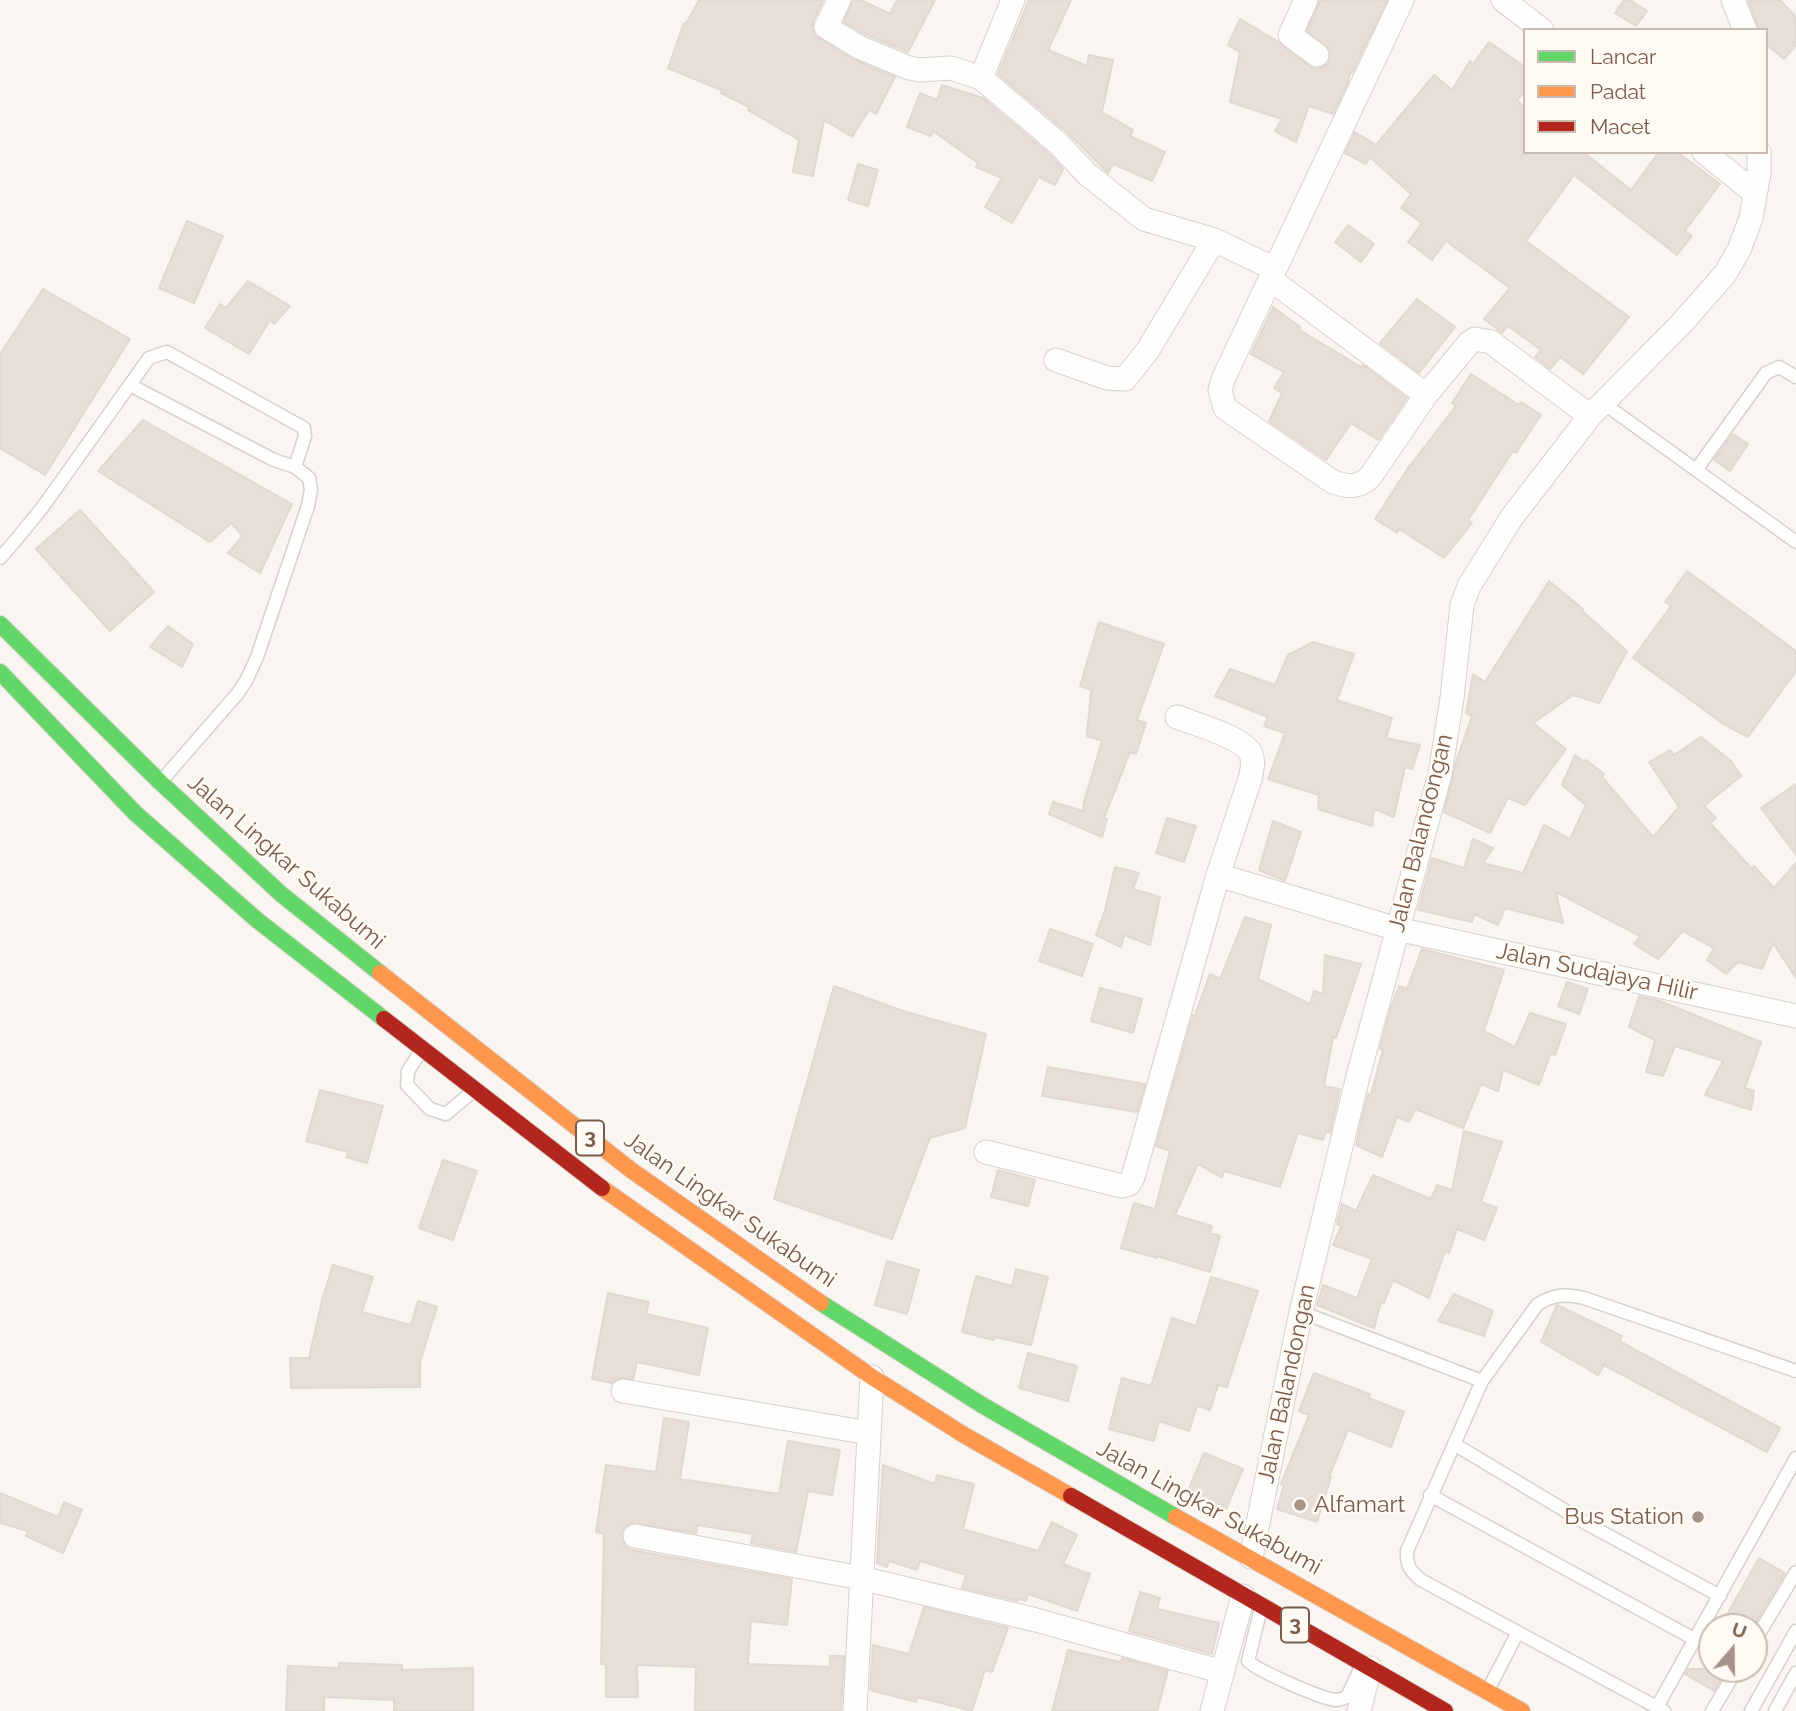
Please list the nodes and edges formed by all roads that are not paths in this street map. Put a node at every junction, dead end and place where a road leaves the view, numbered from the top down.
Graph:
1 (839, 0) edge
2 (1013, 0) edge
3 (1306, 0) edge
4 (1402, 0) edge
5 (1503, 0) edge
6 (1733, 0) edge
7 (1539, 28) edge
8 (1744, 28) edge
9 (1317, 55) dead end
10 (981, 78) junction
11 (1706, 154) edge
12 (1759, 154) edge
13 (1755, 193) junction
14 (1214, 240) junction
15 (1272, 274) junction
16 (1056, 360) dead end
17 (1796, 377) edge
18 (130, 385) junction
19 (1426, 395) junction
20 (1597, 410) junction
21 (295, 467) junction
22 (1696, 470) junction
23 (1796, 542) edge
24 (0, 558) edge
25 (0, 624) edge
26 (0, 672) edge
27 (1177, 717) dead end
28 (160, 782) junction
29 (1218, 875) junction
30 (1397, 929) junction
31 (1796, 1016) edge
32 (422, 1050) junction
33 (474, 1090) junction
34 (986, 1152) dead end
35 (1301, 1312) junction
36 (1796, 1371) edge
37 (872, 1377) junction
38 (1482, 1381) junction
39 (623, 1391) dead end
40 (869, 1433) junction
41 (1454, 1444) junction
42 (1796, 1458) edge
43 (1430, 1495) junction
44 (635, 1536) dead end
45 (1251, 1557) junction
46 (1796, 1572) edge
47 (861, 1578) junction
48 (1720, 1596) junction
49 (1252, 1601) junction
50 (1768, 1619) edge
51 (1518, 1632) junction
52 (1796, 1632) edge
53 (1696, 1640) junction
54 (1366, 1665) junction
55 (1223, 1672) junction
56 (1796, 1673) edge
57 (1729, 1683) edge
58 (1488, 1692) junction
59 (1661, 1709) edge
60 (855, 1711) edge
61 (1212, 1711) edge
62 (1359, 1711) edge
63 (1445, 1711) edge
64 (1522, 1711) edge
65 (1712, 1711) edge
66 (1751, 1711) edge
67 (1775, 1711) edge

1 - 10 street
2 - 10 street
3 - 9 street
4 - 15 street
5 - 7 street
6 - 8 street
10 - 14 street
11 - 13 street
12 - 13 street, Jalan Balandongan
13 - 20 street, Jalan Balandongan
14 - 15 street
14 - 16 street
15 - 19 street
15 - 19 street
17 - 22 lane
18 - 21 lane
18 - 21 lane
18 - 24 lane
19 - 20 street
20 - 22 lane
20 - 30 street, Jalan Balandongan
21 - 28 lane
22 - 23 lane
25 - 28 main road, Jalan Lingkar Sukabumi / 3
26 - 32 main road
27 - 29 street
28 - 45 main road, Jalan Lingkar Sukabumi / 3
29 - 30 street, Jalan Sudajaya Hilir
29 - 34 street
30 - 31 street, Jalan Sudajaya Hilir
30 - 35 street, Jalan Balandongan
32 - 33 main road
32 - 33 lane
33 - 37 main road
35 - 38 lane
35 - 45 street, Jalan Balandongan
36 - 38 lane
37 - 40 street
37 - 49 main road, 3
38 - 41 lane
39 - 40 street
40 - 47 street
41 - 43 lane
41 - 48 lane
42 - 48 lane
43 - 51 lane
43 - 53 lane
44 - 47 street
45 - 58 main road, Jalan Lingkar Sukabumi / 3
46 - 50 lane
47 - 55 street
47 - 60 street
48 - 53 lane
49 - 54 main road, 3
49 - 54 lane
49 - 55 street
51 - 58 lane
51 - 59 lane
52 - 66 lane
53 - 59 lane
54 - 62 street
54 - 63 main road, 3
55 - 61 street
56 - 67 lane
57 - 65 lane
58 - 64 main road, Jalan Lingkar Sukabumi / 3

